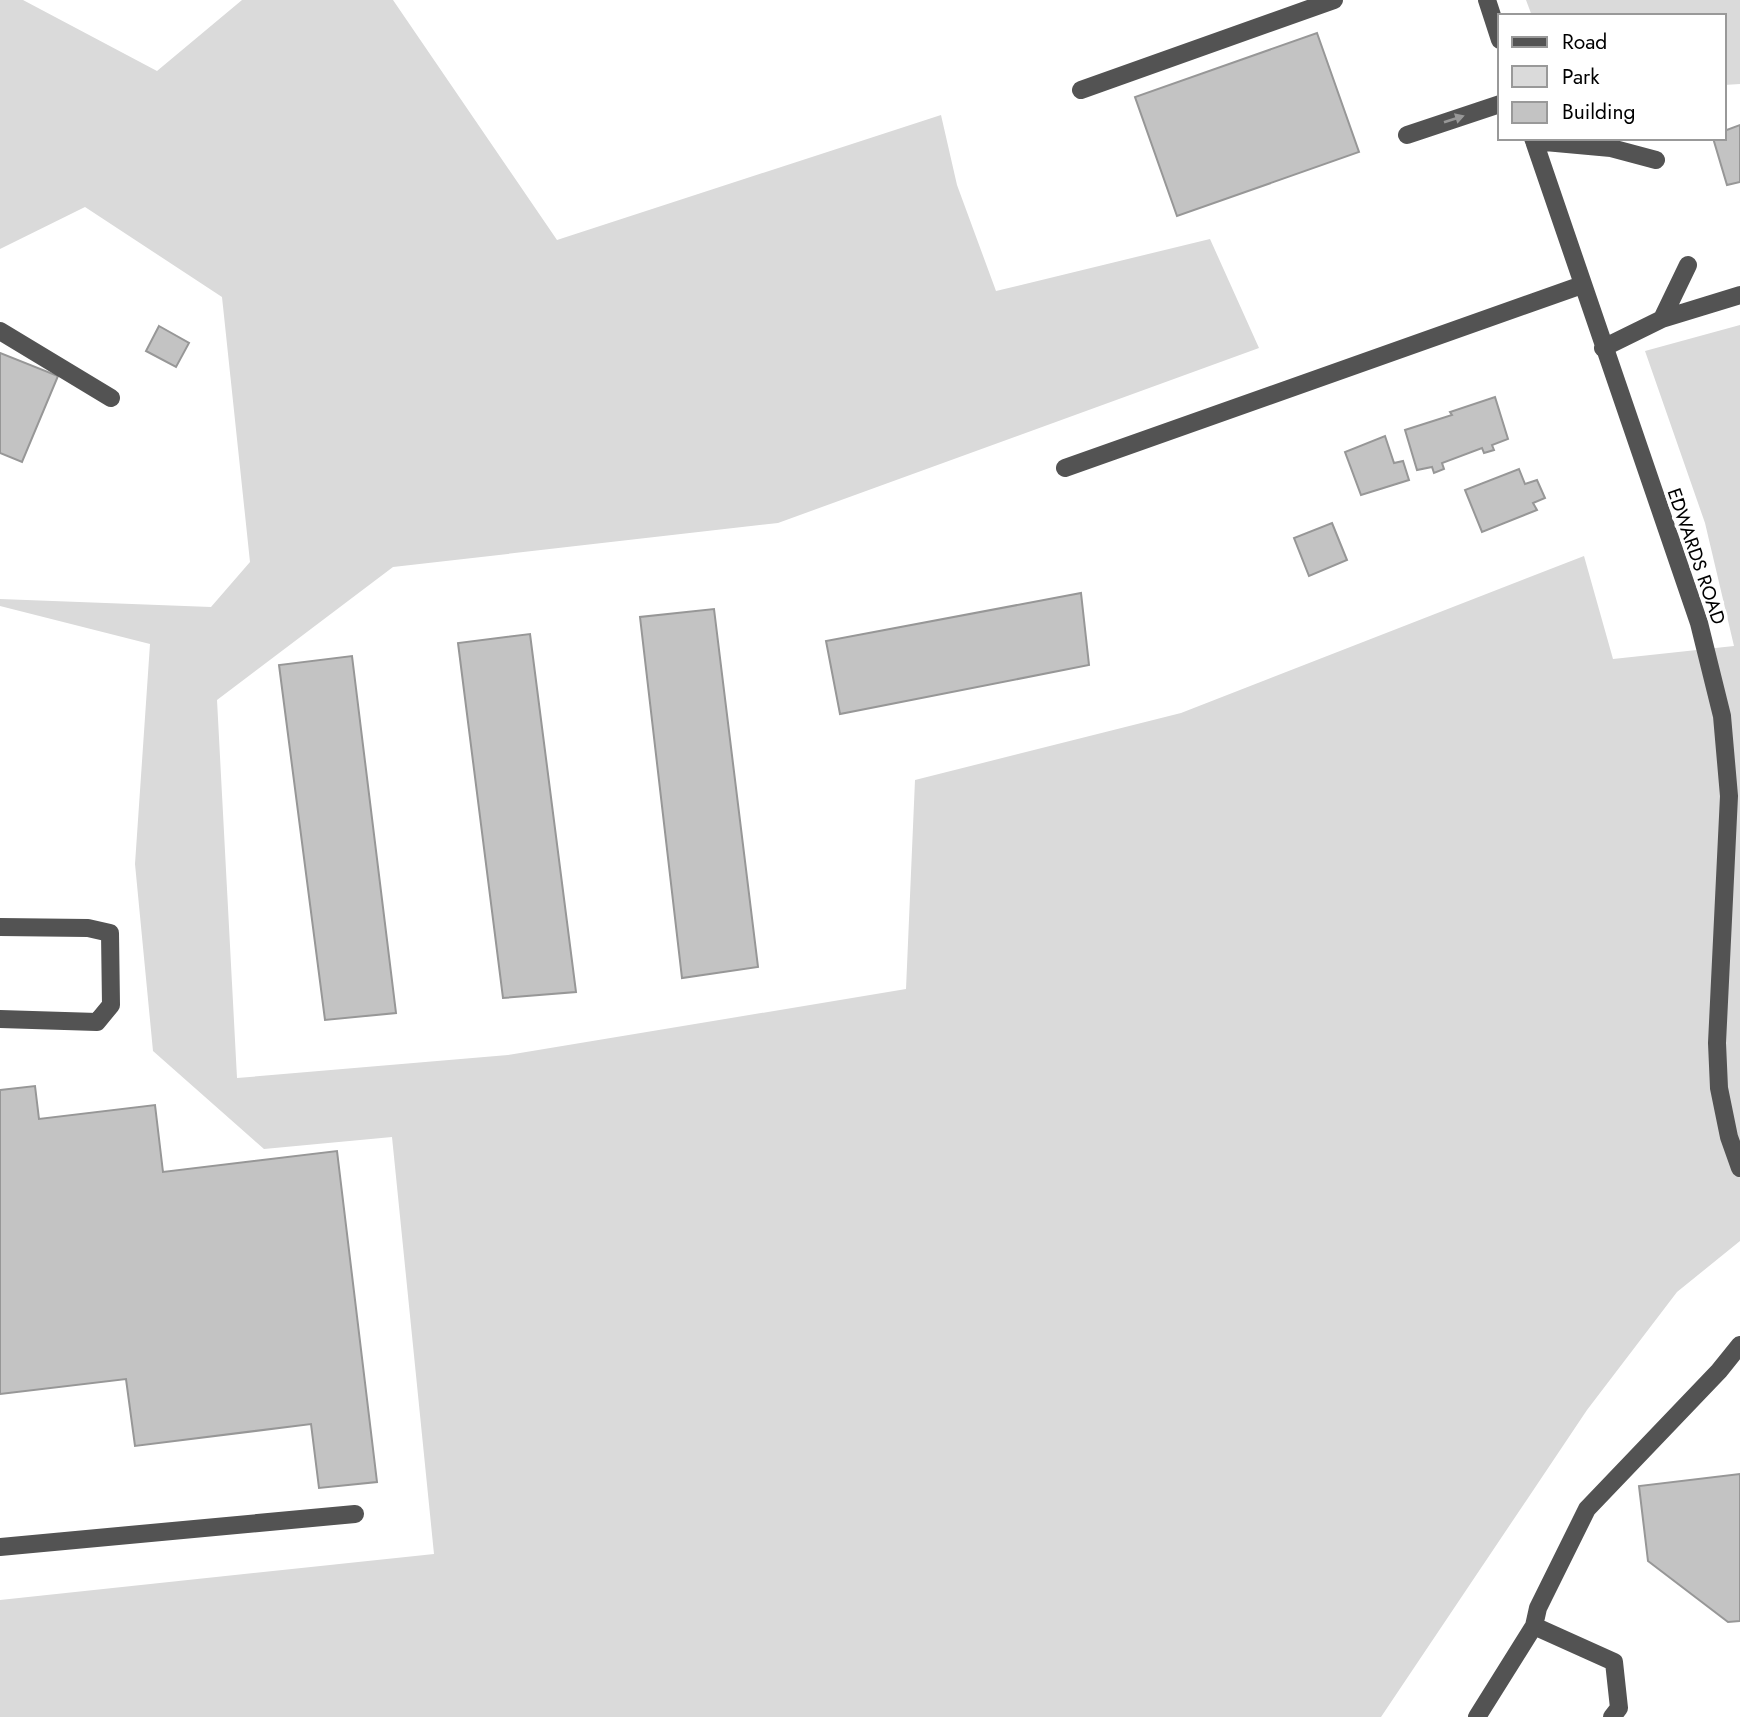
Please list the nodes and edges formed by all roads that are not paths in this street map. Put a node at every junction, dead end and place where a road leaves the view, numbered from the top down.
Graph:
1 (1334, 0) edge
2 (1487, 0) edge
3 (1498, 34) edge
4 (1081, 90) dead end
5 (1498, 105) edge
6 (1407, 135) dead end
7 (1533, 140) edge
8 (1656, 160) dead end
9 (1688, 265) dead end
10 (1582, 285) junction
11 (1740, 295) edge
12 (1661, 319) junction
13 (0, 331) edge
14 (1603, 348) junction
15 (111, 398) dead end
16 (1065, 468) dead end
17 (0, 927) edge
18 (0, 1019) edge
19 (1740, 1168) edge
20 (1740, 1345) edge
21 (355, 1514) dead end
22 (0, 1547) edge
23 (1534, 1626) junction
24 (1476, 1717) edge
25 (1612, 1717) edge

1 - 4 street
2 - 3 street
6 -> 5 street
7 - 8 street
7 - 10 street, EDWARDS ROAD
9 - 12 street
10 - 14 street, EDWARDS ROAD
10 - 16 street
11 - 12 street
12 - 14 street
13 - 15 street
14 - 19 street, EDWARDS ROAD
17 - 18 street
20 - 23 street
21 - 22 street
23 - 24 street
23 - 25 street

